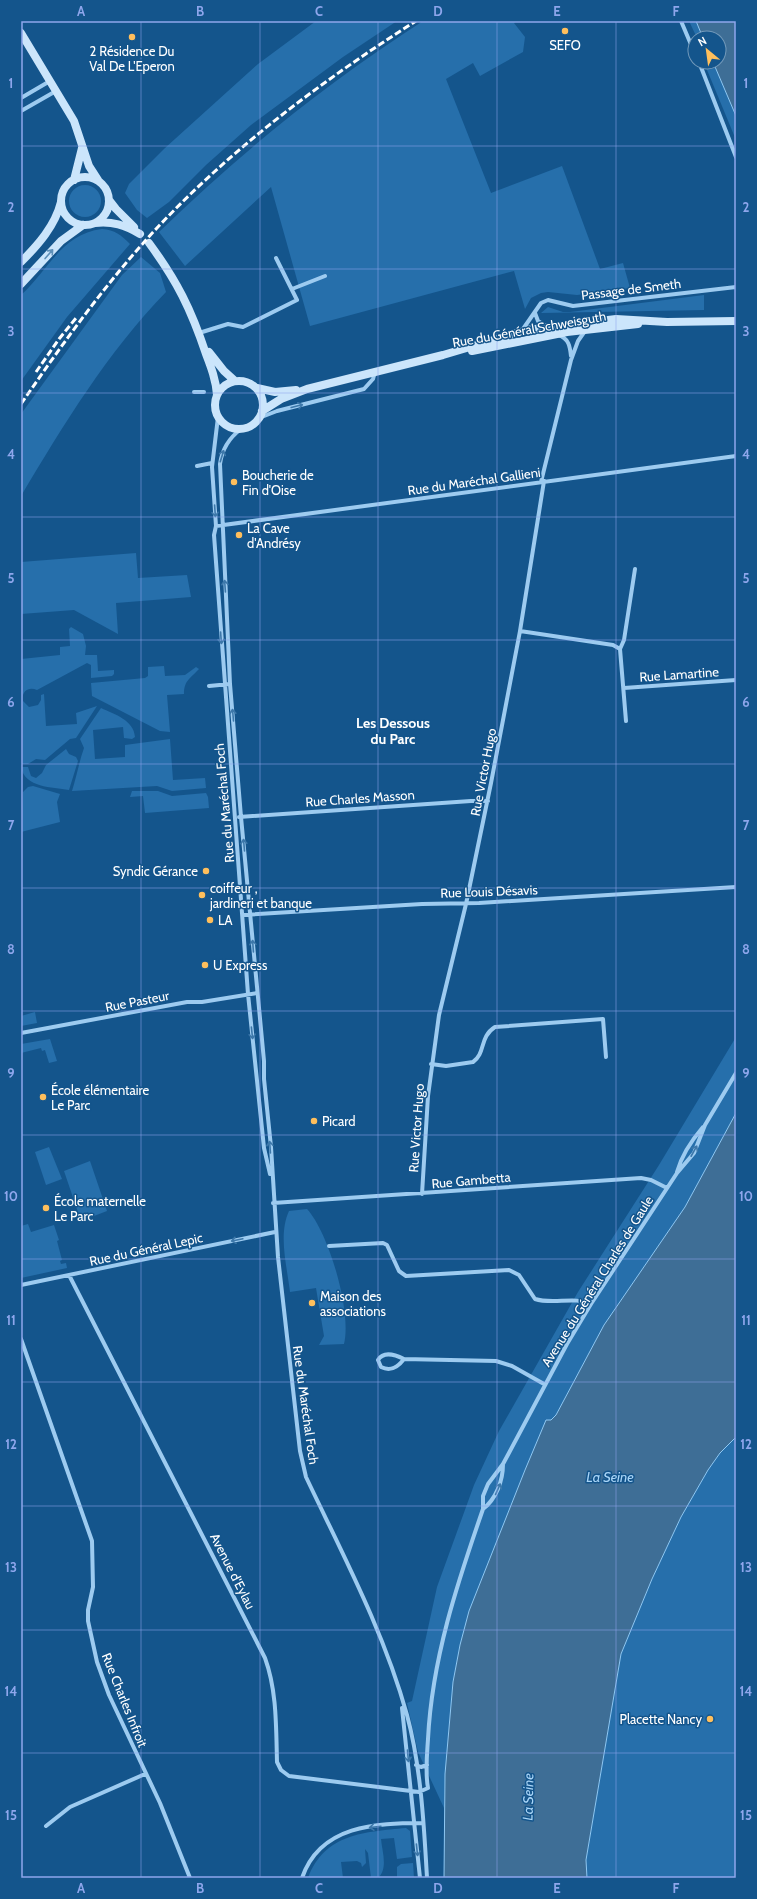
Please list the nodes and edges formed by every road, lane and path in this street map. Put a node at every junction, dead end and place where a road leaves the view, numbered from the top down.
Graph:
1 (681, 21) edge
2 (21, 33) edge
3 (687, 35) edge
4 (702, 70) edge
5 (50, 81) junction
6 (56, 91) junction
7 (21, 98) edge
8 (21, 112) edge
9 (82, 146) junction
10 (736, 157) edge
11 (74, 180) junction
12 (98, 180) junction
13 (61, 200) junction
14 (109, 200) junction
15 (92, 224) junction
16 (83, 225) junction
17 (149, 242) dead end
18 (276, 258) dead end
19 (21, 262) edge
20 (325, 276) dead end
21 (21, 284) edge
22 (736, 287) edge
23 (292, 289) junction
24 (534, 313) junction
25 (736, 321) edge
26 (667, 322) junction
27 (589, 329) junction
28 (551, 331) junction
29 (517, 332) junction
30 (199, 333) junction
31 (203, 343) junction
32 (443, 355) junction
33 (571, 360) junction
34 (375, 372) junction
35 (235, 381) junction
36 (257, 388) junction
37 (306, 389) junction
38 (194, 392) dead end
39 (204, 392) dead end
40 (217, 395) junction
41 (261, 414) junction
42 (218, 417) junction
43 (241, 429) junction
44 (736, 456) edge
45 (212, 463) junction
46 (196, 466) dead end
47 (542, 481) junction
48 (224, 525) junction
49 (216, 526) junction
50 (635, 569) dead end
51 (520, 630) junction
52 (620, 649) junction
53 (736, 680) edge
54 (224, 684) junction
55 (230, 684) junction
56 (209, 686) dead end
57 (624, 688) junction
58 (626, 721) dead end
59 (488, 801) junction
60 (235, 817) junction
61 (241, 817) junction
62 (736, 886) edge
63 (466, 904) junction
64 (243, 915) junction
65 (250, 915) junction
66 (257, 993) junction
67 (248, 994) junction
68 (21, 1033) edge
69 (606, 1057) dead end
70 (431, 1064) junction
71 (736, 1073) edge
72 (705, 1125) junction
73 (677, 1173) junction
74 (272, 1186) junction
75 (667, 1188) junction
76 (422, 1194) junction
77 (274, 1203) junction
78 (275, 1232) junction
79 (329, 1246) dead end
80 (69, 1275) junction
81 (21, 1286) edge
82 (591, 1304) junction
83 (21, 1339) edge
84 (404, 1359) junction
85 (544, 1384) junction
86 (503, 1464) junction
87 (483, 1509) junction
88 (402, 1703) junction
89 (427, 1764) junction
90 (416, 1765) junction
91 (145, 1774) junction
92 (426, 1780) junction
93 (419, 1787) junction
94 (410, 1791) junction
95 (419, 1792) junction
96 (414, 1823) junction
97 (424, 1823) junction
98 (46, 1826) dead end
99 (190, 1878) edge
100 (302, 1878) edge
101 (420, 1878) edge
102 (428, 1878) edge

1 - 3 street
2 - 5 main road
4 - 10 street
5 - 6 main road
5 - 7 street
6 - 8 street
6 - 9 main road
9 - 11 main road
9 - 12 main road
11 - 12 main road
11 - 13 main road
12 - 14 main road
13 - 16 main road
13 - 19 main road
14 - 15 main road
14 - 15 main road
15 - 16 main road
21 -> 16 main road
17 - 30 main road
18 - 23 street
20 - 23 street
22 - 24 street, Passage de Smeth
23 - 30 street
24 - 28 street
24 - 29 street, Passage de Smeth
25 - 26 main road, Rue du Général Schweisguth
26 - 27 main road, Rue du Général Schweisguth
26 - 28 main road, Rue du Général Schweisguth
27 - 28 main road, Rue du Général Schweisguth
27 - 33 street, Rue Victor Hugo
28 - 29 main road, Rue du Général Schweisguth
28 - 32 main road, Rue du Général Schweisguth
28 - 33 street, Rue Victor Hugo
29 - 32 main road, Rue du Général Schweisguth
30 - 31 main road
31 - 35 main road
31 - 40 main road
32 - 34 main road, Rue du Général Schweisguth
33 - 47 street, Rue Victor Hugo
34 - 37 main road, Rue du Général Schweisguth
41 -> 34 street
35 - 36 main road
35 - 40 main road
36 - 37 main road, Rue du Général Schweisguth
36 - 41 main road
37 - 41 main road, Rue du Général Schweisguth
38 - 39 street
40 - 42 main road
41 - 43 main road
42 - 43 main road
42 - 45 street, Rue du Maréchal Foch
48 -> 43 street, Rue du Maréchal Foch
44 - 47 street, Rue du Maréchal Gallieni
45 - 46 street
45 -> 49 street, Rue du Maréchal Foch
47 - 48 street, Rue du Maréchal Gallieni
47 - 51 street, Rue Victor Hugo
48 - 49 street, Rue du Maréchal Gallieni
55 -> 48 street, Rue du Maréchal Foch
49 -> 54 street, Rue du Maréchal Foch
50 - 52 street, Rue Lamartine
51 - 52 street
51 - 59 street, Rue Victor Hugo
52 - 57 street, Rue Lamartine
53 - 57 street, Rue Lamartine
54 - 55 street
54 - 56 street
54 - 60 street, Rue du Maréchal Foch
61 -> 55 street, Rue du Maréchal Foch
57 - 58 street, Rue Lamartine
59 - 61 street, Rue Charles Masson
59 - 63 street, Rue Victor Hugo
60 - 61 street, Rue Charles Masson
60 - 64 street, Rue du Maréchal Foch
65 -> 61 street, Rue du Maréchal Foch
62 - 63 street, Rue Louis Désavis
63 - 65 street, Rue Louis Désavis
63 - 70 street, Rue Victor Hugo
64 - 65 street, Rue Louis Désavis
64 - 67 street, Rue du Maréchal Foch
66 -> 65 street, Rue du Maréchal Foch
66 - 67 street, Rue Pasteur
74 -> 66 street, Rue du Maréchal Foch
67 - 68 street, Rue Pasteur
67 -> 74 street, Rue du Maréchal Foch
69 - 70 street
70 - 76 street, Rue Victor Hugo
71 - 72 street, Avenue du Général Charles de Gaule
73 -> 72 street, Avenue du Général Charles de Gaule
72 - 73 street, Avenue du Général Charles de Gaule
73 - 75 street, Avenue du Général Charles de Gaule
74 - 77 street, Rue du Maréchal Foch
75 - 76 street, Rue Gambetta
75 - 82 street, Avenue du Général Charles de Gaule
76 - 77 street, Rue Gambetta
77 - 78 street, Rue du Maréchal Foch
78 -> 80 street, Rue du Général Lepic
78 - 88 street, Rue du Maréchal Foch
79 - 82 street
80 - 81 street, Rue du Général Lepic
80 - 94 street, Avenue d'Eylau
82 - 85 street, Avenue du Général Charles de Gaule
83 - 91 street, Rue Charles Infroit
84 - 84 street
84 - 85 street
85 - 86 street, Avenue du Général Charles de Gaule
86 - 87 street, Avenue du Général Charles de Gaule
87 -> 86 street, Avenue du Général Charles de Gaule
87 - 89 street, Avenue du Général Charles de Gaule
88 - 90 street, Rue du Maréchal Foch
88 -> 94 street, Rue du Maréchal Foch
89 - 90 street
89 - 92 street, Avenue du Général Charles de Gaule
90 - 93 street, Rue du Maréchal Foch
91 - 98 street
91 - 99 street, Rue Charles Infroit
92 - 93 street
92 - 95 street, Avenue du Général Charles de Gaule
93 - 94 street
93 - 95 street, Rue du Maréchal Foch
94 - 95 street, Avenue d'Eylau
94 - 96 street, Rue du Maréchal Foch
95 - 97 street, Rue du Maréchal Foch
96 - 97 street
96 -> 100 street
96 -> 101 street, Rue du Maréchal Foch
97 - 102 street, Rue du Maréchal Foch

